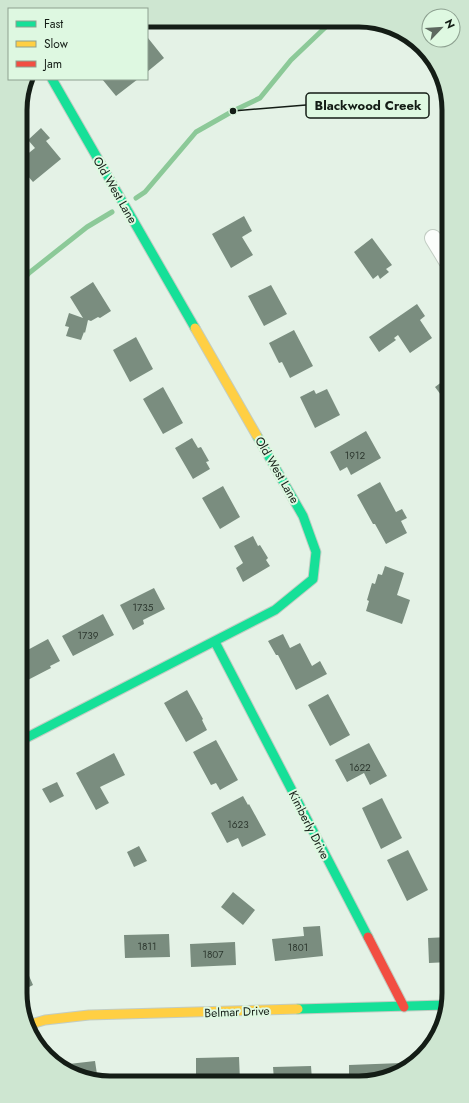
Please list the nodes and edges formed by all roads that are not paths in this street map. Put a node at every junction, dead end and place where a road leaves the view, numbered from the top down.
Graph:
1 (53, 80) edge
2 (433, 238) dead end
3 (442, 254) edge
4 (214, 642) junction
5 (27, 737) edge
6 (441, 1005) edge
7 (404, 1007) junction
8 (33, 1024) edge

1 - 4 street, Old West Lane
2 - 3 street
4 - 5 street, Old West Lane
4 - 7 street, Kimberly Drive
6 - 7 street, Belmar Drive
7 - 8 street, Belmar Drive

